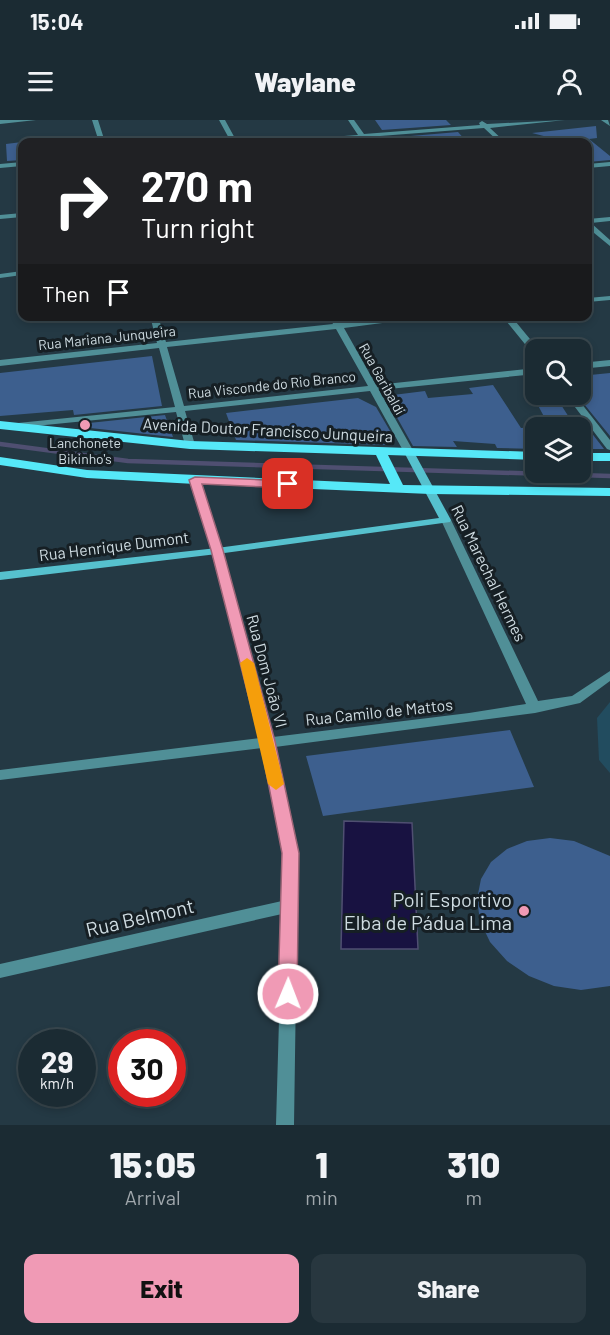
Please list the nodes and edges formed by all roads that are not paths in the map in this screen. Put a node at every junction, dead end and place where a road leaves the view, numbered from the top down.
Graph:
1 (33, 120) edge
2 (95, 120) edge
3 (222, 120) edge
4 (351, 120) edge
5 (479, 120) edge
6 (562, 120) edge
7 (604, 120) edge
8 (0, 122) edge
9 (610, 124) edge
10 (486, 126) junction
11 (363, 136) junction
12 (101, 138) edge
13 (232, 138) edge
14 (338, 138) edge
15 (498, 138) edge
16 (18, 164) edge
17 (610, 164) edge
18 (0, 166) edge
19 (592, 166) edge
20 (18, 215) edge
21 (0, 217) edge
22 (610, 219) edge
23 (592, 221) edge
24 (592, 226) edge
25 (610, 244) edge
26 (18, 274) edge
27 (0, 276) edge
28 (610, 298) edge
29 (592, 300) edge
30 (156, 321) edge
31 (335, 321) edge
32 (389, 321) edge
33 (511, 321) edge
34 (338, 327) junction
35 (526, 339) edge
36 (163, 346) junction
37 (0, 363) edge
38 (610, 363) edge
39 (591, 365) edge
40 (525, 372) edge
41 (370, 388) junction
42 (578, 405) edge
43 (178, 408) junction
44 (6, 426) edge
45 (190, 445) junction
46 (610, 447) edge
47 (525, 456) edge
48 (591, 457) edge
49 (610, 457) edge
50 (383, 458) junction
51 (412, 459) junction
52 (0, 461) edge
53 (195, 480) junction
54 (396, 484) junction
55 (427, 485) junction
56 (610, 492) edge
57 (446, 520) junction
58 (217, 550) junction
59 (0, 576) edge
60 (610, 675) edge
61 (535, 708) junction
62 (267, 741) junction
63 (0, 775) edge
64 (290, 906) junction
65 (0, 971) edge
66 (285, 1125) edge

1 - 8 street
2 - 12 street
3 - 13 street
4 - 11 street
5 - 10 street
6 - 10 street
7 - 9 street
10 - 11 street
10 - 15 street
11 - 14 street
16 - 18 street
17 - 19 street
20 - 21 street
22 - 23 street
24 - 25 street
26 - 27 street
28 - 29 street
30 - 36 street
31 - 34 street, Rua Garibaldi
32 - 34 street, Rua Mariana Junqueira
33 - 35 street
34 - 36 street, Rua Mariana Junqueira
34 - 41 street, Rua Garibaldi
36 - 37 street, Rua Mariana Junqueira
36 - 43 street
38 - 39 street
40 - 41 street, Rua Visconde do Rio Branco
41 - 43 street, Rua Visconde do Rio Branco
41 - 51 street, Rua Garibaldi
42 - 46 street
43 - 44 street, Rua Visconde do Rio Branco
43 - 45 street
44 - 45 main road, Avenida Doutor Francisco Junqueira
45 - 50 main road, Avenida Doutor Francisco Junqueira
47 - 51 main road, Avenida Doutor Francisco Junqueira
48 - 49 main road
50 - 51 main road, Avenida Doutor Francisco Junqueira
50 - 54 main road
51 - 55 street, Rua Marechal Hermes
52 - 53 main road
53 - 54 main road
53 - 58 street, Rua Dom João VI
54 - 55 main road
55 - 56 main road
55 - 57 street, Rua Marechal Hermes
57 - 58 street, Rua Henrique Dumont
57 - 61 street, Rua Marechal Hermes
58 - 59 street, Rua Henrique Dumont
58 - 62 street, Rua Dom João VI
60 - 61 street, Rua Camilo de Mattos
61 - 62 street, Rua Camilo de Mattos
62 - 63 street, Rua Camilo de Mattos
62 - 64 street, Rua Dom João VI
64 - 65 street, Rua Belmont
64 - 66 street, Rua Dom João VI

